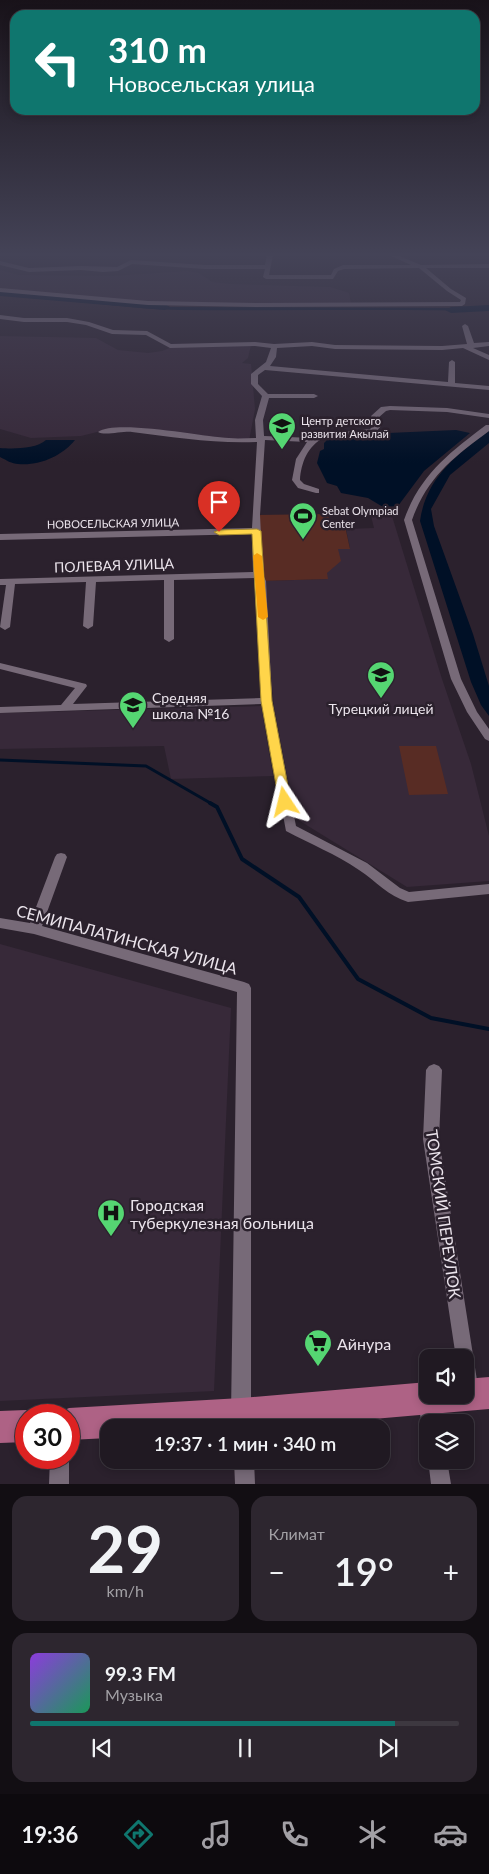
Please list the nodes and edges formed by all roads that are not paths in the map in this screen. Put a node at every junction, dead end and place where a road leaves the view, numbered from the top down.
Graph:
1 (87, 324) edge
2 (465, 326) dead end
3 (489, 344) edge
4 (274, 346) junction
5 (468, 346) junction
6 (489, 358) edge
7 (452, 362) dead end
8 (266, 368) junction
9 (452, 383) junction
10 (489, 388) edge
11 (266, 396) junction
12 (314, 396) dead end
13 (489, 416) edge
14 (489, 427) edge
15 (102, 432) dead end
16 (261, 439) junction
17 (313, 440) junction
18 (316, 490) dead end
19 (257, 531) junction
20 (0, 537) edge
21 (258, 575) junction
22 (169, 578) junction
23 (91, 580) junction
24 (0, 582) edge
25 (11, 582) junction
26 (88, 626) dead end
27 (5, 628) dead end
28 (169, 639) dead end
29 (0, 666) edge
30 (267, 701) junction
31 (64, 708) junction
32 (0, 710) edge
33 (489, 737) edge
34 (61, 857) dead end
35 (489, 890) edge
36 (0, 923) edge
37 (34, 928) junction
38 (434, 1070) dead end
39 (464, 1349) edge
40 (445, 1404) edge
41 (429, 1410) edge
42 (242, 1419) edge
43 (276, 1419) edge
44 (100, 1423) edge
45 (80, 1424) edge
46 (15, 1426) edge
47 (0, 1427) edge
48 (60, 1469) edge
49 (244, 1469) edge
50 (438, 1469) edge
51 (59, 1484) edge
52 (245, 1484) edge
53 (441, 1484) edge

1 - 4 street
2 - 5 street
3 - 5 street
4 - 5 street
4 - 8 street
5 - 6 street
7 - 9 street
8 - 9 street
8 - 11 street
9 - 10 street
11 - 12 street
11 - 16 street
13 - 17 street
14 - 33 street
15 - 16 street
16 - 17 street
16 - 19 street
17 - 18 street
19 - 20 street, НОВОСЕЛЬСКАЯ УЛИЦА
19 - 21 street
21 - 22 street, ПОЛЕВАЯ УЛИЦА
21 - 30 street
22 - 23 street, ПОЛЕВАЯ УЛИЦА
22 - 28 street
23 - 25 street, ПОЛЕВАЯ УЛИЦА
23 - 26 street
24 - 25 street, ПОЛЕВАЯ УЛИЦА
25 - 27 street
29 - 31 street
30 - 31 street
30 - 35 street
31 - 32 street
34 - 37 street
36 - 37 street, СЕМИПАЛАТИНСКАЯ УЛИЦА
37 - 42 street, СЕМИПАЛАТИНСКАЯ УЛИЦА
38 - 39 street, ТОМСКИЙ ПЕРЕУЛОК
40 - 41 main road
41 - 43 main road
44 - 45 main road
46 - 47 main road
48 - 51 street
49 - 52 street
50 - 53 street

